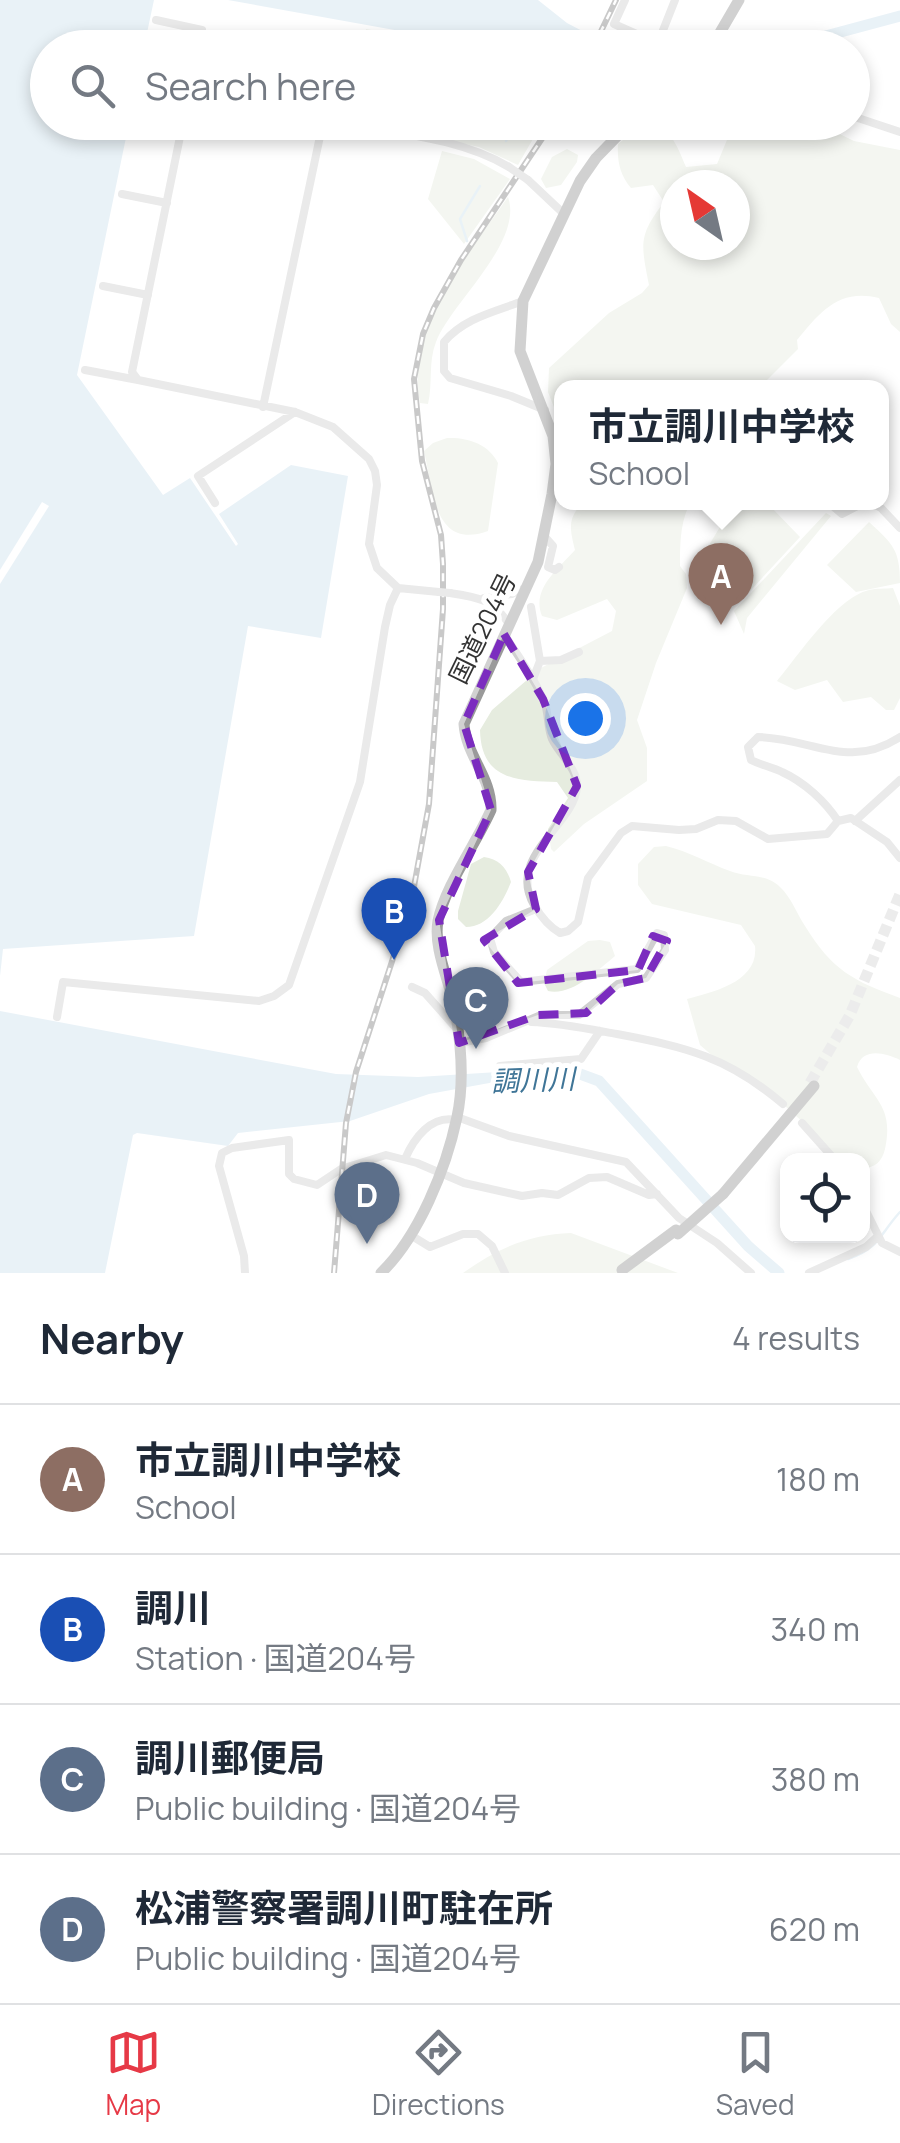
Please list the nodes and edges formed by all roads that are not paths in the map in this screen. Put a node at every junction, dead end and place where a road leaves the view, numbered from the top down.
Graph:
1 (625, 0) edge
2 (675, 0) edge
3 (739, 0) edge
4 (156, 20) dead end
5 (202, 30) edge
6 (628, 30) edge
7 (663, 30) edge
8 (722, 30) edge
9 (870, 122) edge
10 (900, 132) edge
11 (179, 140) edge
12 (319, 140) edge
13 (428, 140) edge
14 (614, 140) edge
15 (122, 194) dead end
16 (167, 203) junction
17 (563, 213) junction
18 (103, 286) dead end
19 (148, 296) junction
20 (523, 302) junction
21 (86, 370) dead end
22 (138, 380) junction
23 (263, 407) junction
24 (545, 410) junction
25 (295, 412) junction
26 (554, 445) edge
27 (554, 477) edge
28 (215, 503) dead end
29 (545, 536) junction
30 (559, 567) dead end
31 (528, 586) junction
32 (398, 588) junction
33 (484, 598) junction
34 (531, 607) dead end
35 (506, 629) junction
36 (578, 652) dead end
37 (540, 661) junction
38 (533, 679) junction
39 (900, 737) edge
40 (900, 780) edge
41 (838, 821) junction
42 (855, 821) junction
43 (900, 858) edge
44 (536, 909) junction
45 (412, 987) dead end
46 (56, 1017) dead end
47 (531, 1022) junction
48 (457, 1029) junction
49 (600, 1030) junction
50 (459, 1043) junction
51 (500, 1066) dead end
52 (812, 1085) tunnel mouth
53 (783, 1104) dead end
54 (457, 1118) junction
55 (802, 1123) dead end
56 (829, 1153) edge
57 (406, 1160) junction
58 (438, 1173) junction
59 (657, 1194) junction
60 (870, 1218) edge
61 (412, 1236) junction
62 (880, 1239) junction
63 (900, 1252) edge
64 (624, 1272) edge
65 (245, 1273) edge
66 (382, 1273) edge
67 (505, 1273) edge
68 (751, 1273) edge
69 (808, 1273) edge

1 - 6 street
2 - 7 street
3 - 8 highway
4 - 5 street
9 - 10 street
11 - 16 street
12 - 23 street
13 - 17 street, bridge
14 - 17 highway, 国道204号
15 - 16 street
16 - 19 street
17 - 20 highway, 国道204号
18 - 19 street
19 - 22 street
20 - 24 highway, 国道204号
20 - 24 street
21 - 22 street
22 - 23 street
23 - 25 street
24 - 26 highway, 国道204号
25 - 28 street
25 - 32 street
27 - 29 highway, 国道204号
29 - 30 street
29 - 31 highway, 国道204号
31 - 33 street
31 - 35 highway, 国道204号
32 - 33 street, bridge
32 - 46 street
33 - 35 street
34 - 37 street
35 - 38 street
35 - 48 highway, 国道204号
36 - 37 street
37 - 38 street
38 - 44 street
39 - 41 street
40 - 42 street
41 - 42 street
41 - 44 street
42 - 43 street
44 - 47 street
45 - 48 street
47 - 49 street
47 - 50 street
48 - 50 highway, 国道204号
49 - 51 street
49 - 53 street
50 - 54 highway, 国道204号
52 - 64 highway, bridge
54 - 57 street
54 - 58 highway, 国道204号
54 - 59 street
55 - 56 street
57 - 58 street
57 - 65 street
58 - 59 street
58 - 61 highway, 国道204号
59 - 68 street
60 - 62 street
61 - 66 highway, 国道204号
61 - 67 street
62 - 63 street
62 - 69 street

